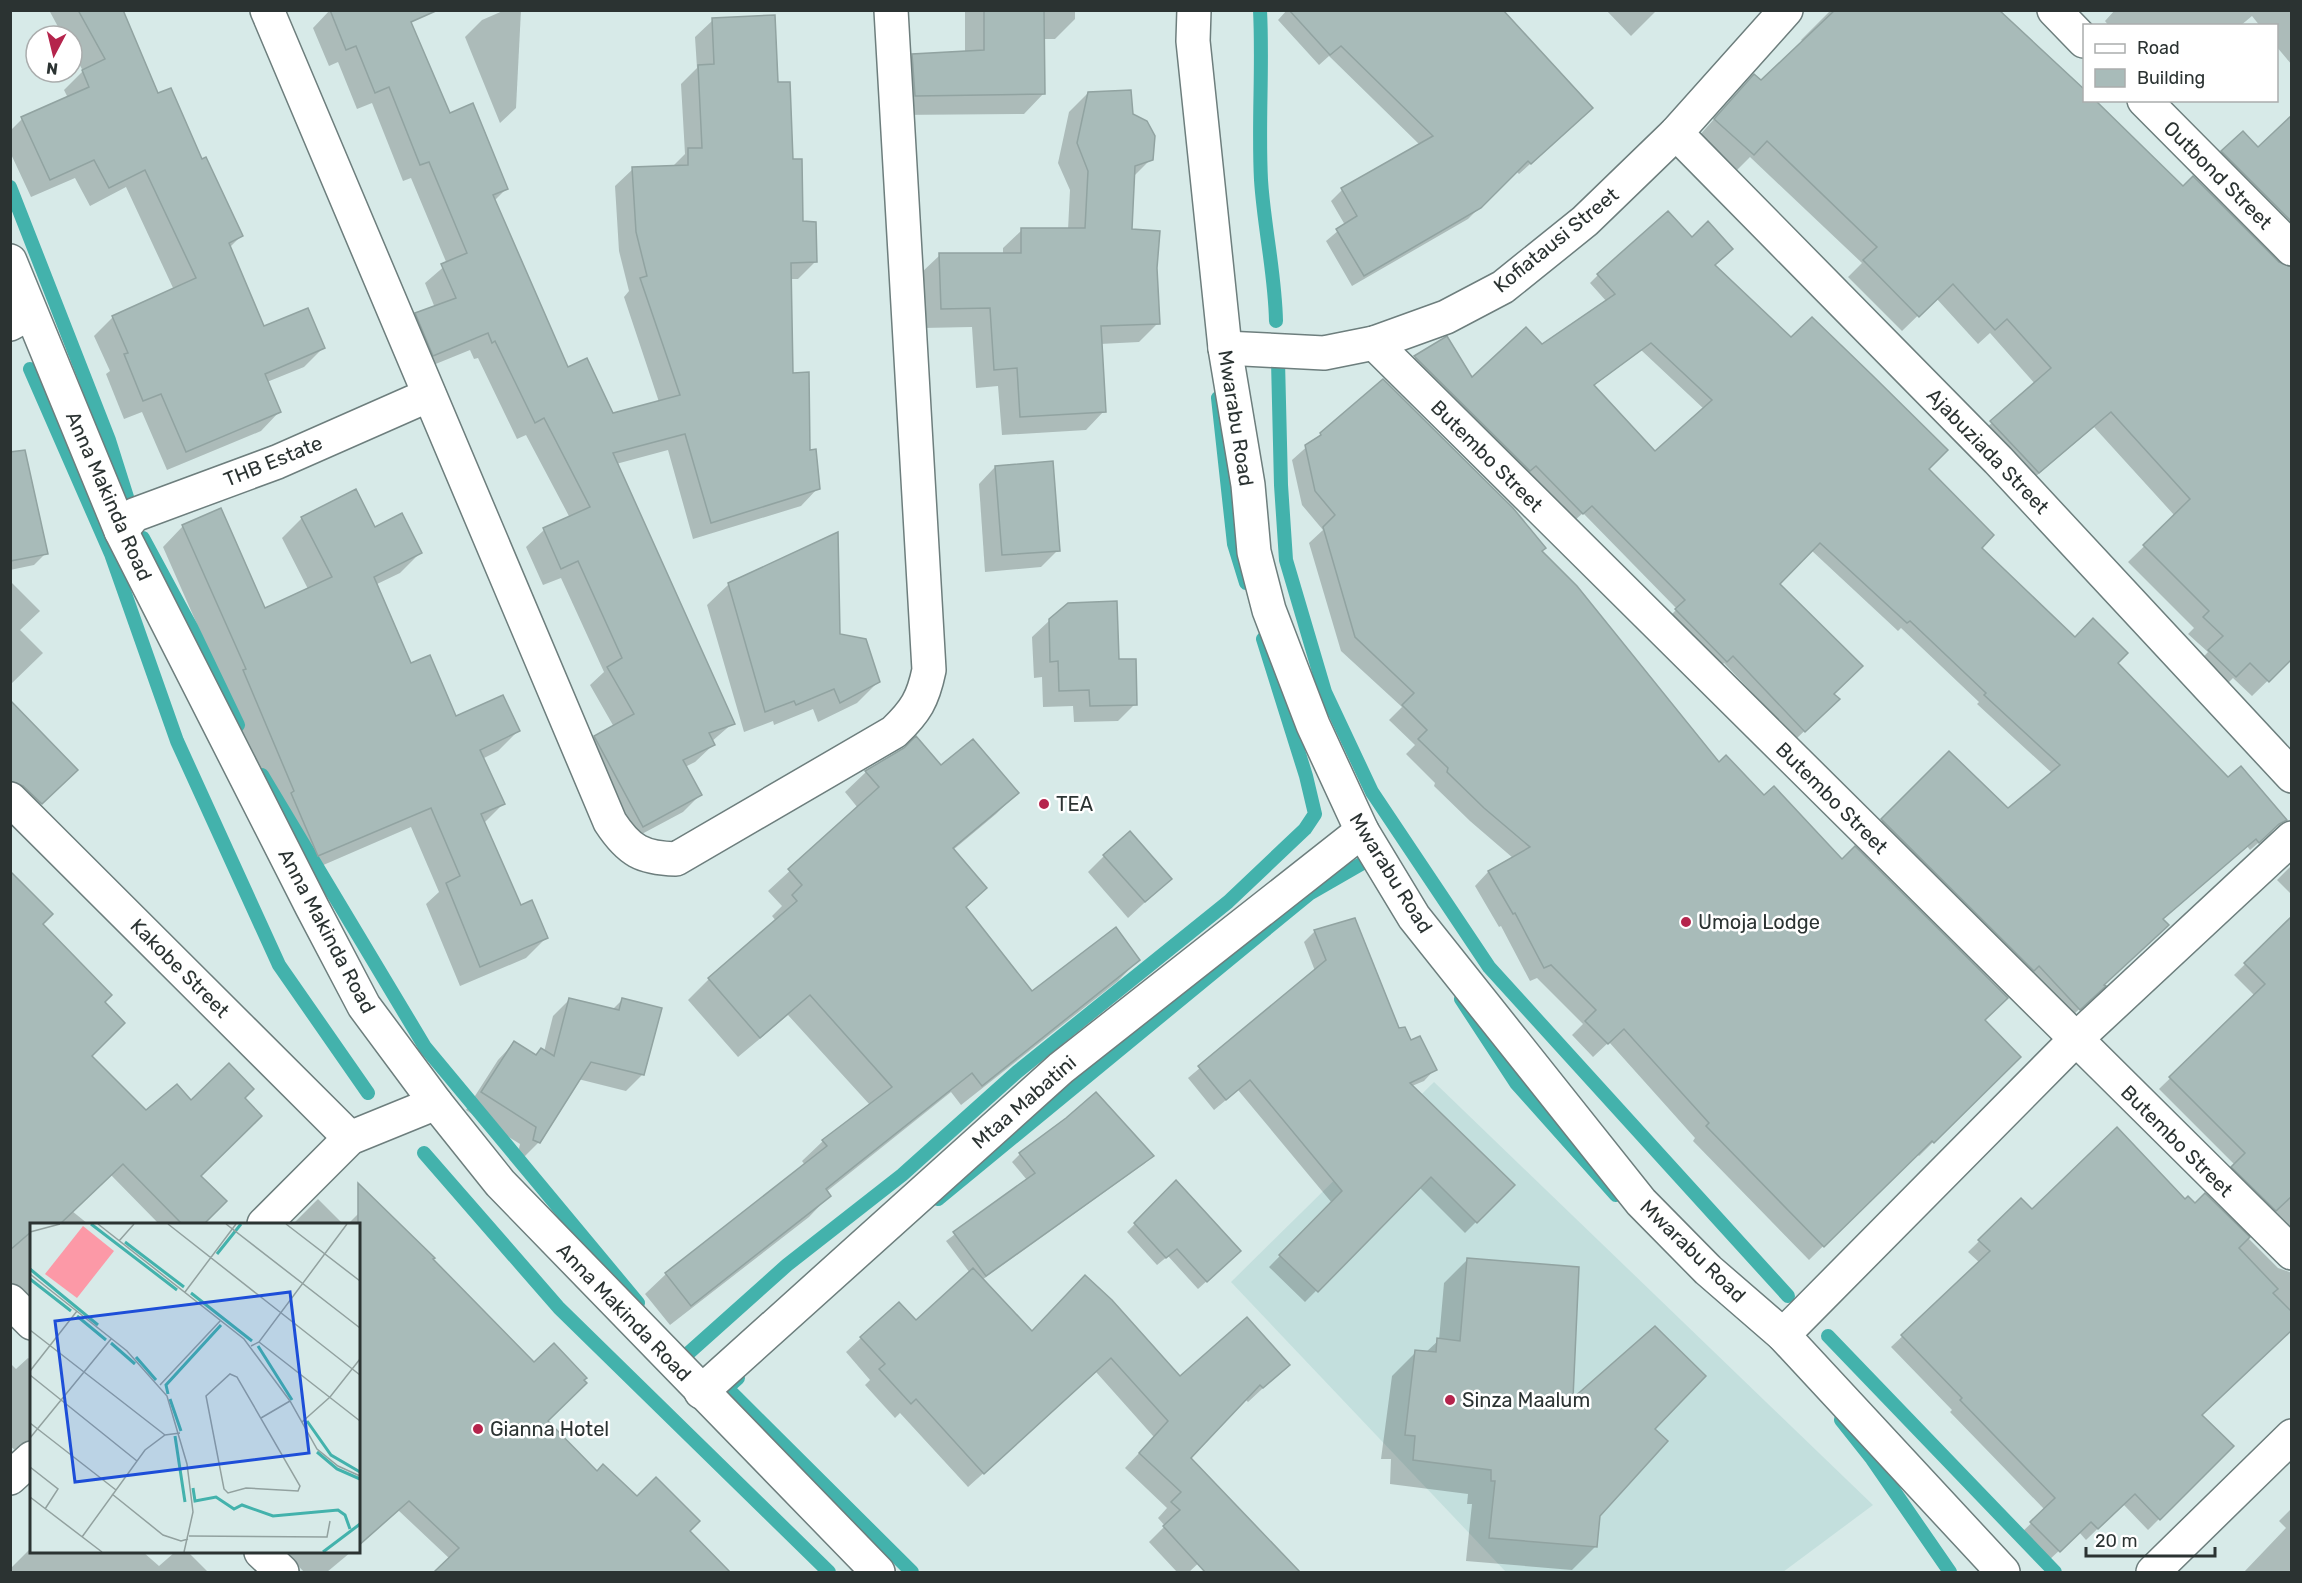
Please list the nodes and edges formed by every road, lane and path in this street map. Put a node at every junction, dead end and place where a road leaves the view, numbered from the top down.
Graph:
1 (267, 10) edge
2 (891, 10) edge
3 (1194, 10) edge
4 (1786, 10) edge
5 (2054, 10) edge
6 (2083, 39) edge
7 (2146, 102) edge
8 (1676, 133) junction
9 (2292, 249) edge
10 (10, 261) edge
11 (20, 318) edge
12 (1374, 343) junction
13 (1225, 348) junction
14 (429, 395) junction
15 (121, 531) junction
16 (2292, 776) edge
17 (10, 799) edge
18 (1362, 831) junction
19 (2292, 838) edge
20 (2075, 1040) junction
21 (436, 1103) junction
22 (350, 1138) junction
23 (265, 1223) edge
24 (2292, 1253) edge
25 (10, 1301) edge
26 (30, 1321) edge
27 (1783, 1335) junction
28 (701, 1392) junction
29 (2292, 1436) edge
30 (30, 1460) edge
31 (10, 1478) edge
32 (263, 1553) edge
33 (282, 1572) edge
34 (878, 1572) edge
35 (2002, 1572) edge
36 (2153, 1572) edge

1 - 14 street
2 - 14 street
3 - 13 street, Mwarabu Road
4 - 8 street, Kofiatausi Street
5 - 6 street
7 - 9 street, Outbond Street
8 - 12 street, Kofiatausi Street
8 - 16 street, Ajabuziada Street
10 - 11 street, Anna Makinda Road
11 - 15 street, Anna Makinda Road
12 - 13 street, Kofiatausi Street
12 - 20 street, Butembo Street
13 - 18 street, Mwarabu Road
14 - 15 street, THB Estate
15 - 21 street, Anna Makinda Road
17 - 22 street, Kakobe Street
18 - 27 street, Mwarabu Road
18 - 28 street, Mtaa Mabatini
19 - 20 street
20 - 24 street, Butembo Street
20 - 27 street
21 - 22 street
21 - 28 street, Anna Makinda Road
22 - 23 street
25 - 26 street
27 - 35 street, Mwarabu Road
28 - 34 street, Anna Makinda Road
29 - 36 street
30 - 31 street
32 - 33 street

